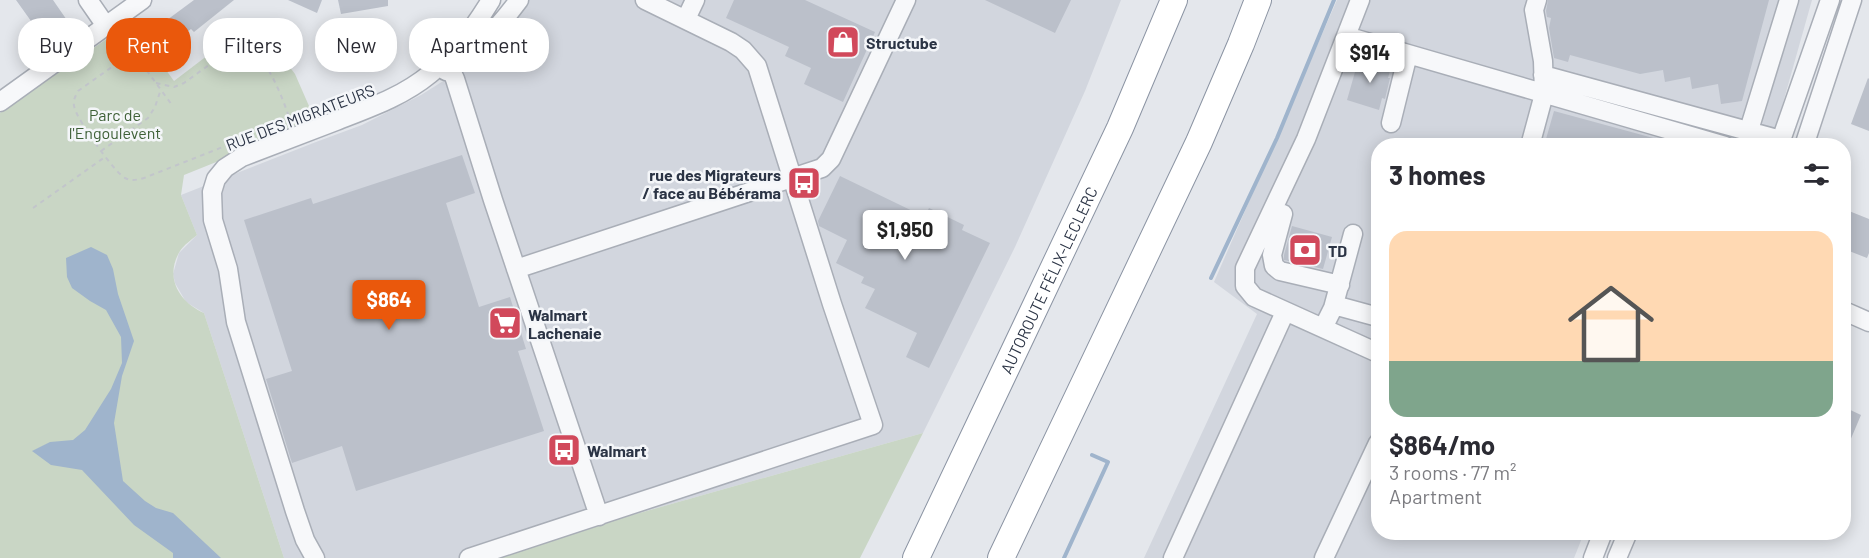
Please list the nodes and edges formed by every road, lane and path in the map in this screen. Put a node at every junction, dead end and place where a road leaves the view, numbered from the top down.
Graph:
1 (87, 0) edge
2 (142, 0) edge
3 (491, 0) edge
4 (519, 0) edge
5 (645, 0) edge
6 (695, 0) edge
7 (906, 0) edge
8 (1174, 0) edge
9 (1257, 0) edge
10 (1360, 0) edge
11 (1537, 0) edge
12 (1789, 0) edge
13 (1830, 0) edge
14 (1852, 0) edge
15 (117, 18) edge
16 (479, 18) edge
17 (505, 18) edge
18 (686, 19) junction
19 (106, 21) edge
20 (106, 26) edge
21 (1346, 36) junction
22 (1408, 54) junction
23 (106, 71) edge
24 (148, 72) edge
25 (436, 72) edge
26 (451, 72) edge
27 (1544, 75) junction
28 (156, 83) junction
29 (161, 89) junction
30 (1544, 94) junction
31 (0, 102) edge
32 (172, 105) dead end
33 (1391, 123) dead end
34 (1749, 130) junction
35 (297, 136) junction
36 (1532, 138) edge
37 (1698, 138) edge
38 (1770, 138) edge
39 (1781, 138) edge
40 (1807, 138) edge
41 (238, 150) junction
42 (101, 151) junction
43 (105, 157) junction
44 (792, 179) junction
45 (33, 208) dead end
46 (1283, 214) dead end
47 (1353, 234) dead end
48 (516, 269) junction
49 (1340, 285) junction
50 (1334, 305) junction
51 (1285, 312) junction
52 (1851, 313) edge
53 (1371, 315) edge
54 (1869, 322) edge
55 (1323, 328) junction
56 (1371, 350) edge
57 (1371, 458) edge
58 (598, 516) junction
59 (1600, 540) edge
60 (1625, 540) edge
61 (315, 558) edge
62 (469, 558) edge
63 (916, 558) edge
64 (1001, 558) edge
65 (1173, 558) edge
66 (1324, 558) edge
67 (1593, 558) edge
68 (1617, 558) edge

1 - 19 street
2 - 15 street
3 - 16 street, RUE DES MIGRATEURS
4 - 17 street, RUE DES MIGRATEURS
5 - 18 street
6 - 18 street
7 - 44 street
8 - 63 highway, AUTOROUTE FÉLIX-LECLERC
9 - 64 highway
10 - 21 street
11 - 27 street
12 - 34 street
13 - 39 street
14 - 40 street
18 - 44 street
20 - 31 street
21 - 22 street
21 - 51 street
22 - 30 street
22 - 33 street
23 - 42 path, RUE DES MIGRATEURS
24 - 28 path
25 - 35 street, RUE DES MIGRATEURS
26 - 48 street
27 - 30 street
27 - 34 street
28 - 29 path
28 - 35 path
29 - 32 path
29 - 42 path
30 - 36 street
30 - 37 street
34 - 38 street
35 - 41 street, RUE DES MIGRATEURS
41 - 43 path, RUE DES MIGRATEURS
41 - 61 street
42 - 43 path, RUE DES MIGRATEURS
43 - 45 path
44 - 48 street
44 - 58 street
46 - 49 street
47 - 49 street
48 - 58 street
49 - 50 street
50 - 53 street
50 - 55 street
51 - 55 street
51 - 65 street
52 - 54 street
55 - 56 street
57 - 66 street
58 - 62 street
59 - 67 street
60 - 68 street

